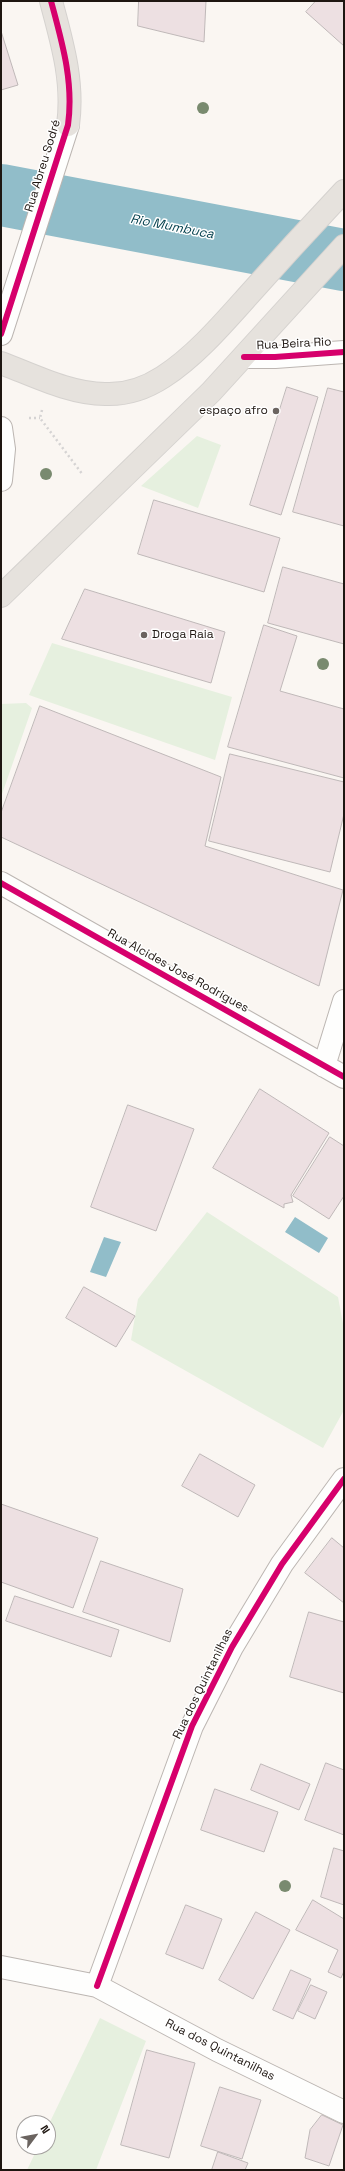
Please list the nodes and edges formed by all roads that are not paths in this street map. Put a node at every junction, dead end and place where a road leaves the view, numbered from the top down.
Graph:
1 (51, 1) edge
2 (68, 125) joint
3 (344, 191) edge
4 (344, 246) edge
5 (1, 334) edge
6 (344, 352) edge
7 (244, 356) junction
8 (1, 363) edge
9 (1, 428) edge
10 (1, 480) edge
11 (1, 596) edge
12 (1, 883) edge
13 (344, 1001) edge
14 (324, 1066) junction
15 (344, 1077) edge
16 (344, 1479) edge
17 (1, 1967) edge
18 (97, 1986) junction
19 (344, 2112) edge

1 - 2 main road, Rua Abreu Sodré
2 - 5 street, Rua Abreu Sodré
3 - 8 main road
4 - 7 main road
6 - 7 street, Rua Beira Rio
7 - 11 main road
9 - 10 street
12 - 14 street, Rua Alcides José Rodrigues
13 - 14 street
14 - 15 street, Rua Alcides José Rodrigues
16 - 18 street, Rua dos Quintanilhas
17 - 18 street, Rua dos Quintanilhas
18 - 19 street, Rua dos Quintanilhas

